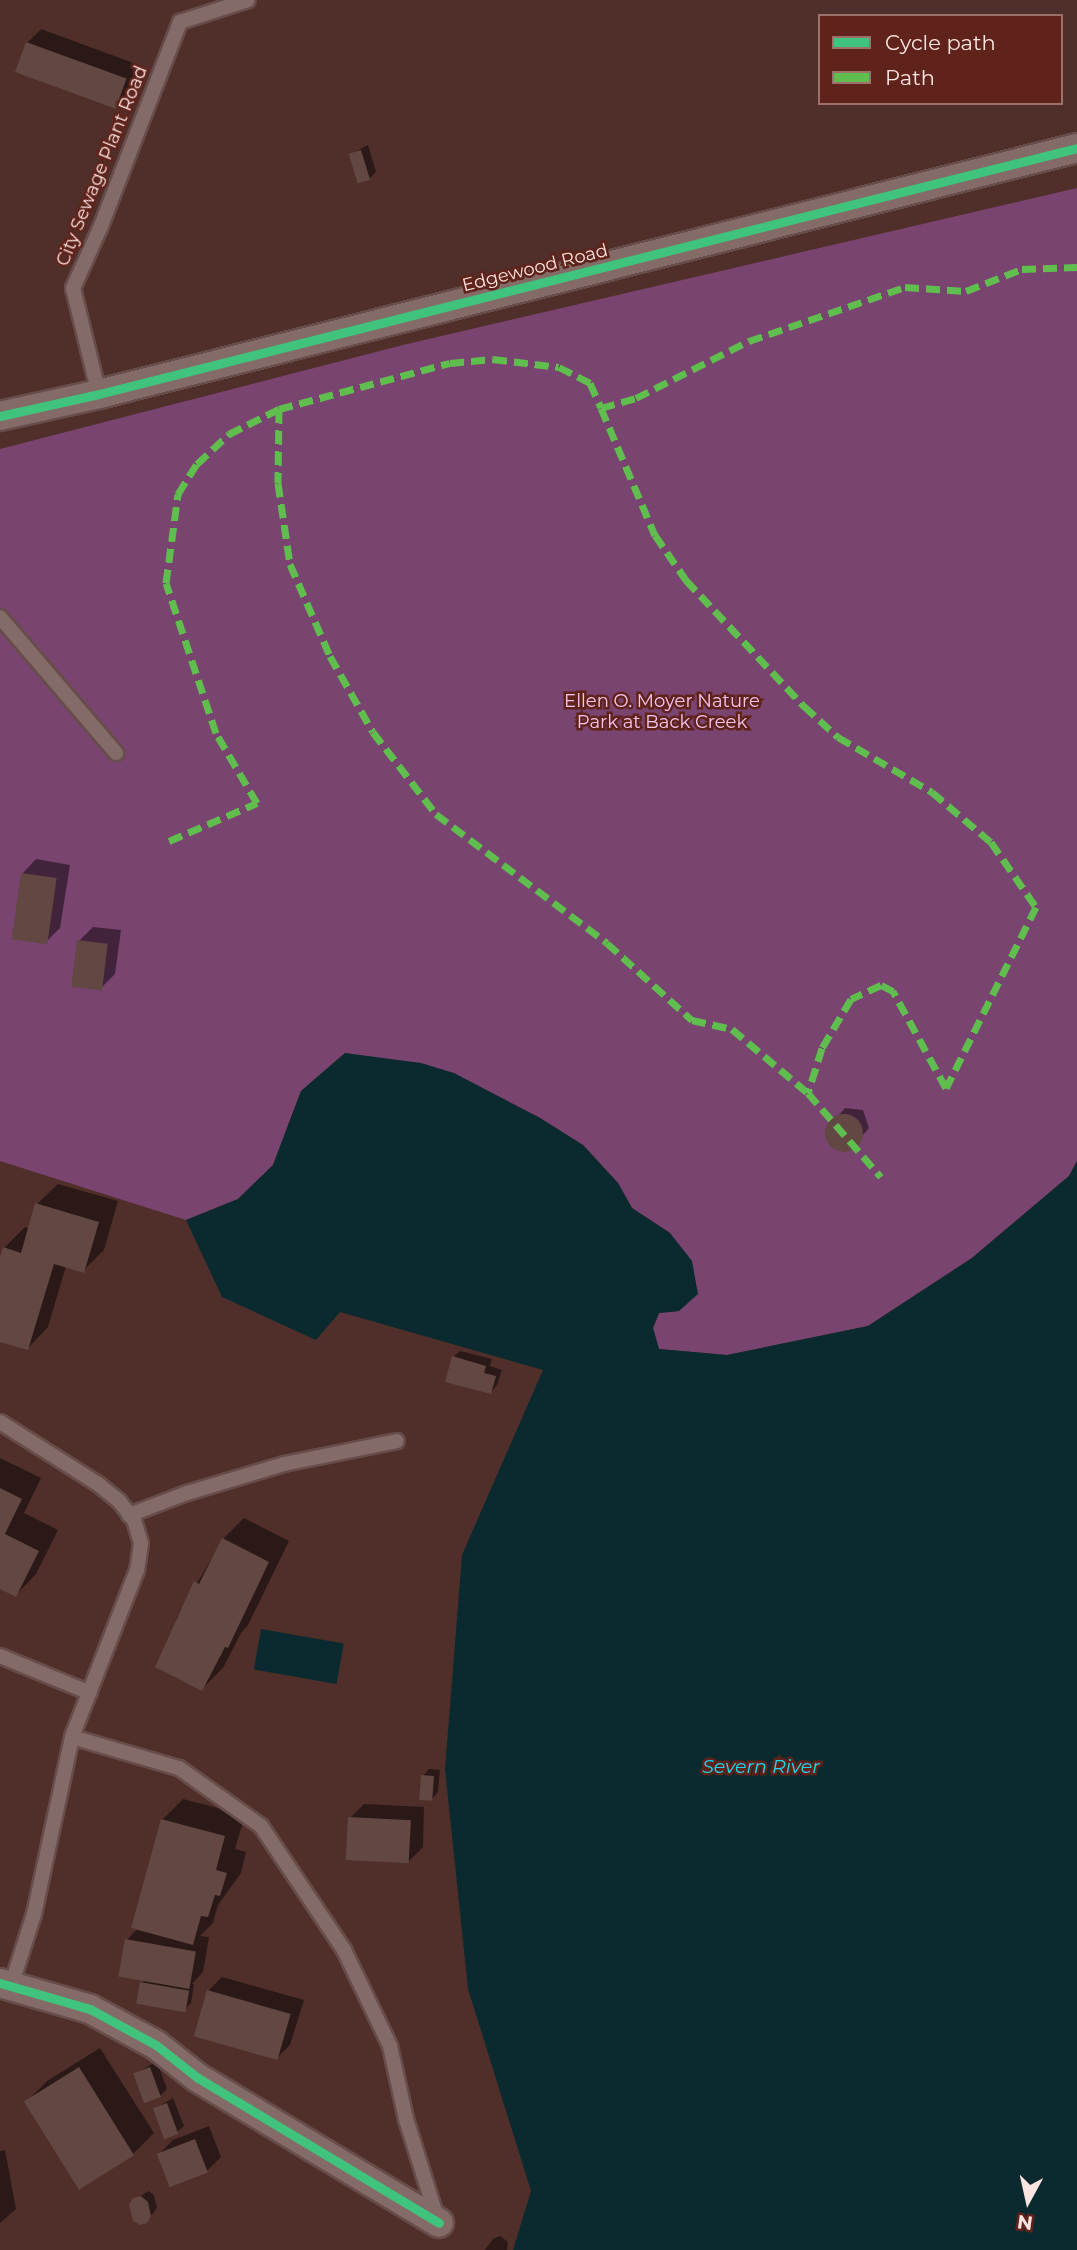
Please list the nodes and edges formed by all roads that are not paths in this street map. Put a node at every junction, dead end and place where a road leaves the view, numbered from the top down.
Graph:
1 (248, 0) edge
2 (1077, 148) edge
3 (99, 394) junction
4 (0, 416) edge
5 (0, 617) edge
6 (116, 753) dead end
7 (0, 1422) edge
8 (397, 1441) dead end
9 (129, 1514) junction
10 (0, 1656) edge
11 (90, 1693) junction
12 (72, 1737) junction
13 (6, 1984) edge
14 (439, 2224) joint

1 - 3 lane, City Sewage Plant Road
2 - 3 street, Edgewood Road
3 - 4 street, Edgewood Road
5 - 6 lane
7 - 9 lane
8 - 9 lane
9 - 11 lane
10 - 11 lane
11 - 12 lane
12 - 13 lane
12 - 14 lane
13 - 14 street

